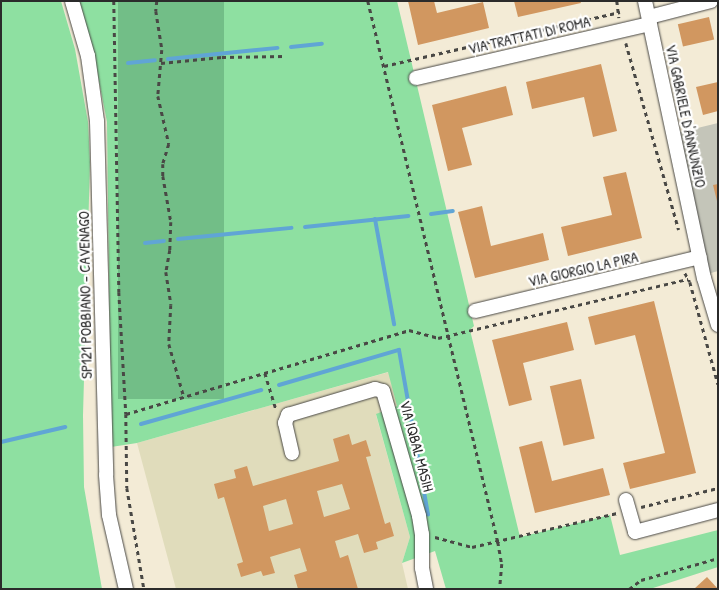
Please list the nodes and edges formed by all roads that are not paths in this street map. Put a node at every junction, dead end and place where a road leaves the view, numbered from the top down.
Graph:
1 (72, 1) edge
2 (645, 1) edge
3 (711, 1) edge
4 (649, 20) junction
5 (416, 78) dead end
6 (700, 257) junction
7 (474, 311) dead end
8 (717, 323) edge
9 (292, 453) dead end
10 (628, 505) road end
11 (718, 510) edge
12 (126, 589) edge
13 (426, 589) edge

1 - 12 street, SP121 POBBIANO - CAVENAGO
2 - 4 street, VIA GABRIELE D'ANNUNZIO
3 - 4 street, VIA TRATTATI DI ROMA
4 - 5 street, VIA TRATTATI DI ROMA
4 - 6 street, VIA GABRIELE D'ANNUNZIO
6 - 7 street, VIA GIORGIO LA PIRA
6 - 8 street, VIA GABRIELE D'ANNUNZIO
9 - 13 street, VIA IQBAL MASIH
10 - 11 street

